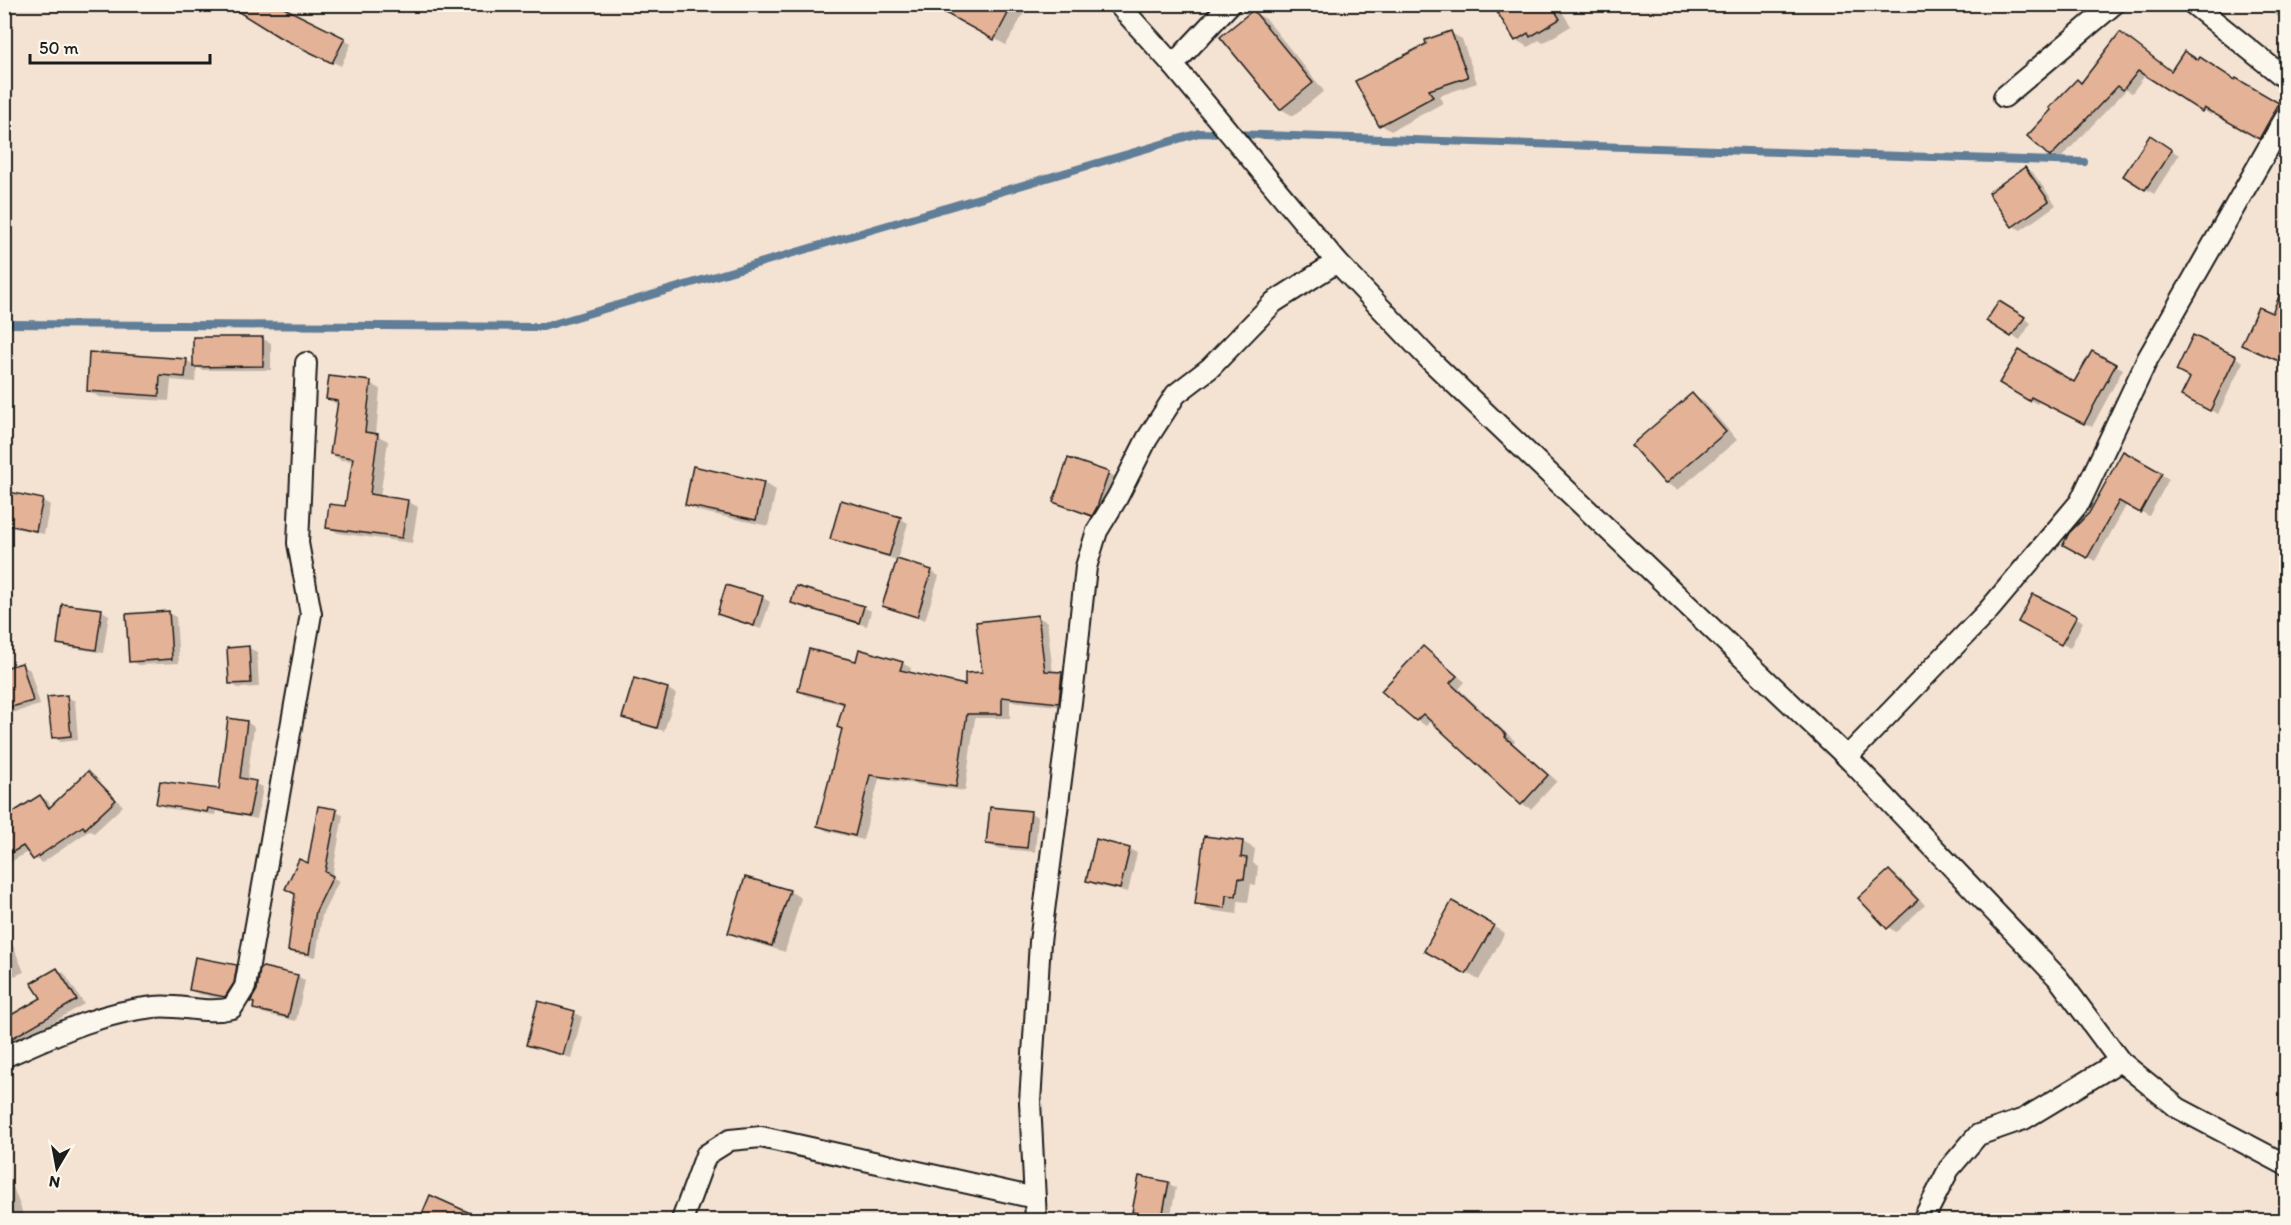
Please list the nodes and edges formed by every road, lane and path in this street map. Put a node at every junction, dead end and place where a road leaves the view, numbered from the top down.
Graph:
1 (1118, 4) edge
2 (1230, 4) edge
3 (2114, 4) edge
4 (2193, 4) edge
5 (1173, 65) junction
6 (2286, 79) edge
7 (2004, 97) dead end
8 (2286, 117) edge
9 (1338, 262) junction
10 (306, 363) dead end
11 (1971, 616) dead end
12 (1847, 757) junction
13 (4, 1057) edge
14 (2120, 1061) junction
15 (2286, 1165) edge
16 (1035, 1198) junction
17 (682, 1221) edge
18 (1036, 1221) edge
19 (1923, 1221) edge

1 - 5 street
2 - 5 street
3 - 7 street
4 - 6 street
5 - 9 street
8 - 12 street
9 - 12 street
9 - 16 street
10 - 13 street
11 - 12 street
12 - 14 street
14 - 15 street
14 - 19 street
16 - 17 street
16 - 18 street

